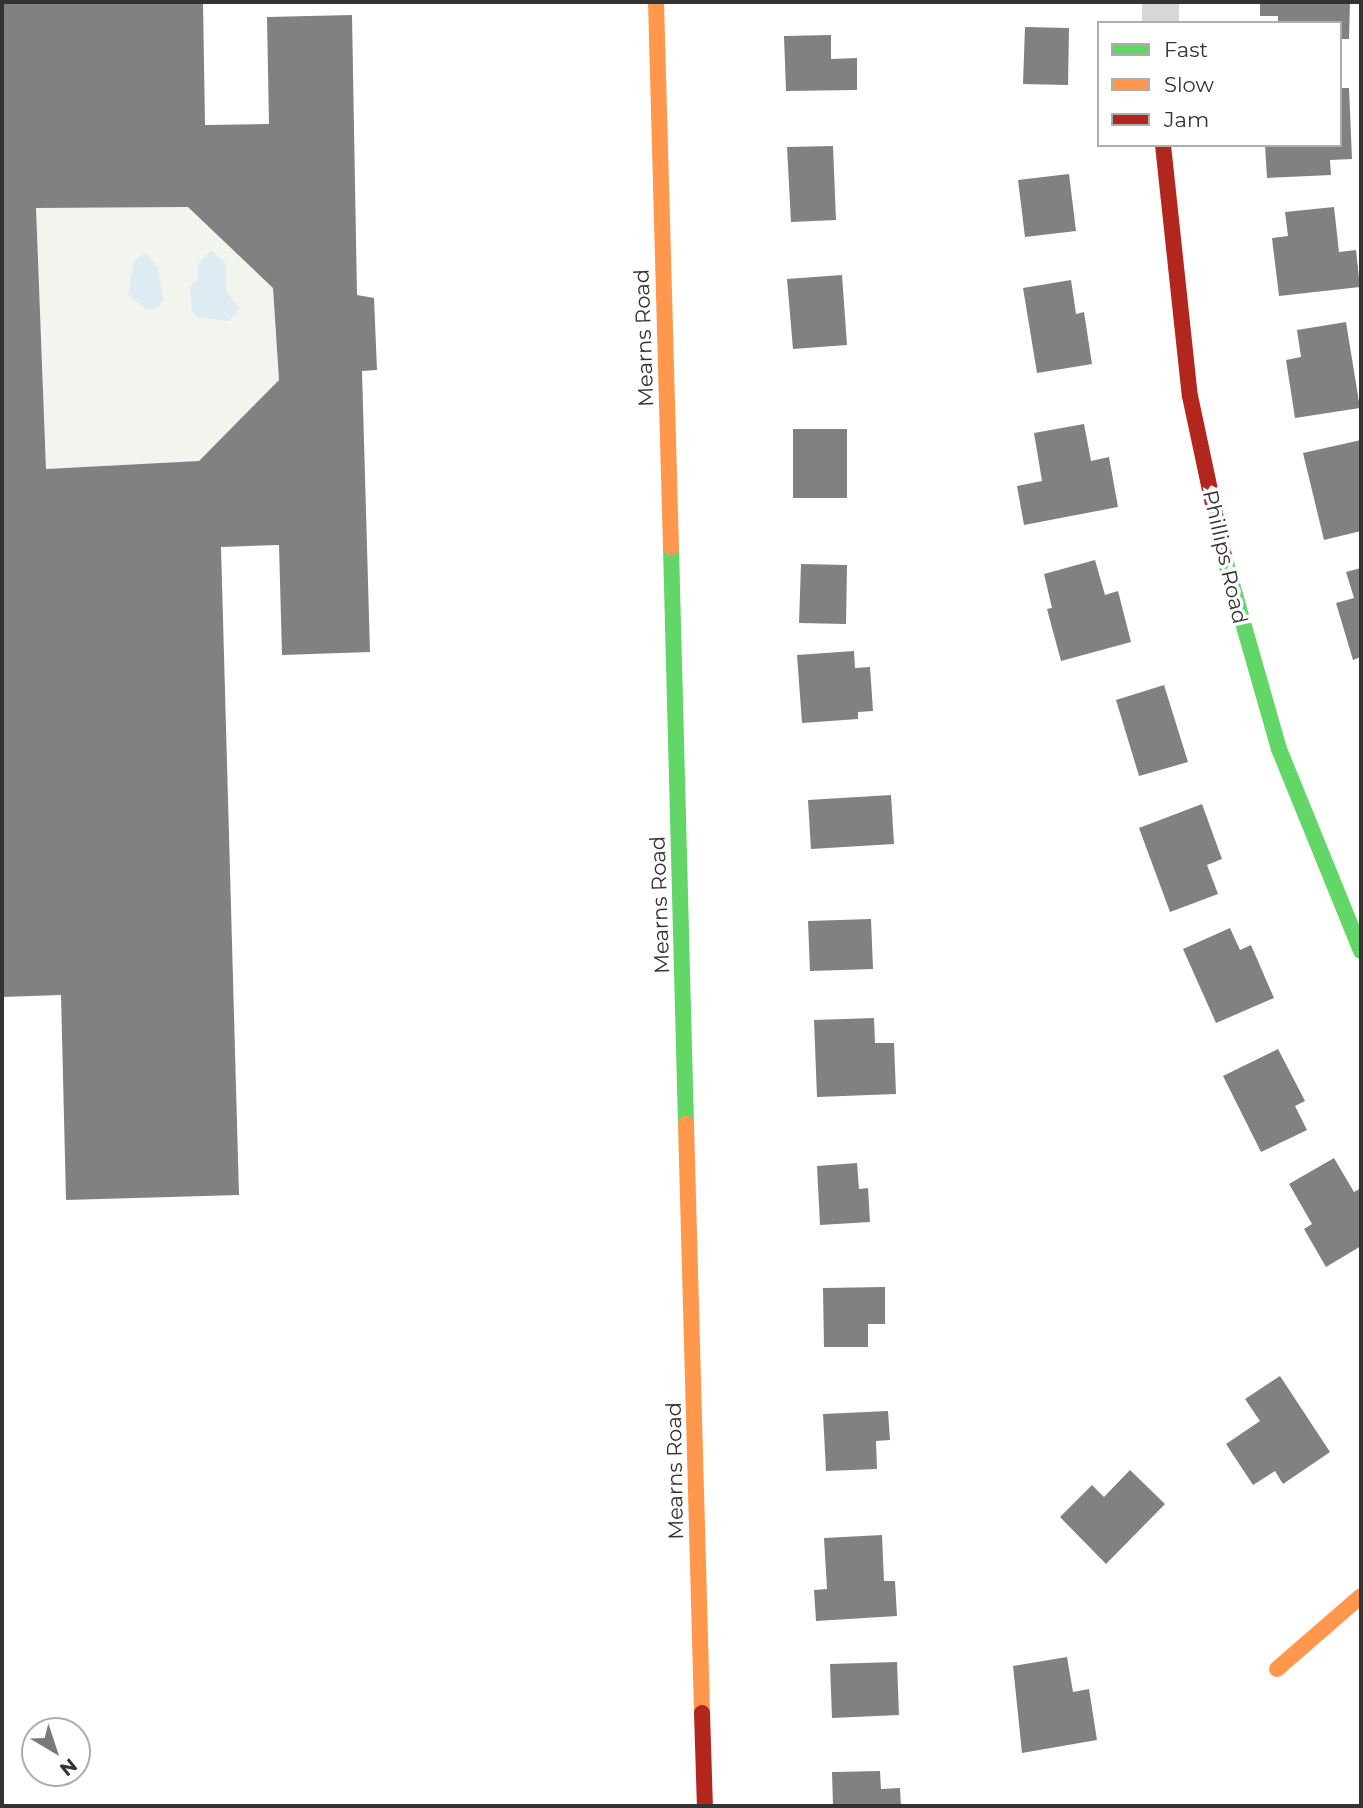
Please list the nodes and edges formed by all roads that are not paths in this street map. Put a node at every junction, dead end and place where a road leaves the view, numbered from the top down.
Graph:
1 (656, 2) edge
2 (1160, 2) edge
3 (1160, 21) edge
4 (1163, 147) edge
5 (1361, 951) edge
6 (1361, 1596) edge
7 (1278, 1669) dead end
8 (705, 1806) edge

1 - 8 street, Mearns Road
2 - 3 street
4 - 5 street, Phillips Road
6 - 7 street

